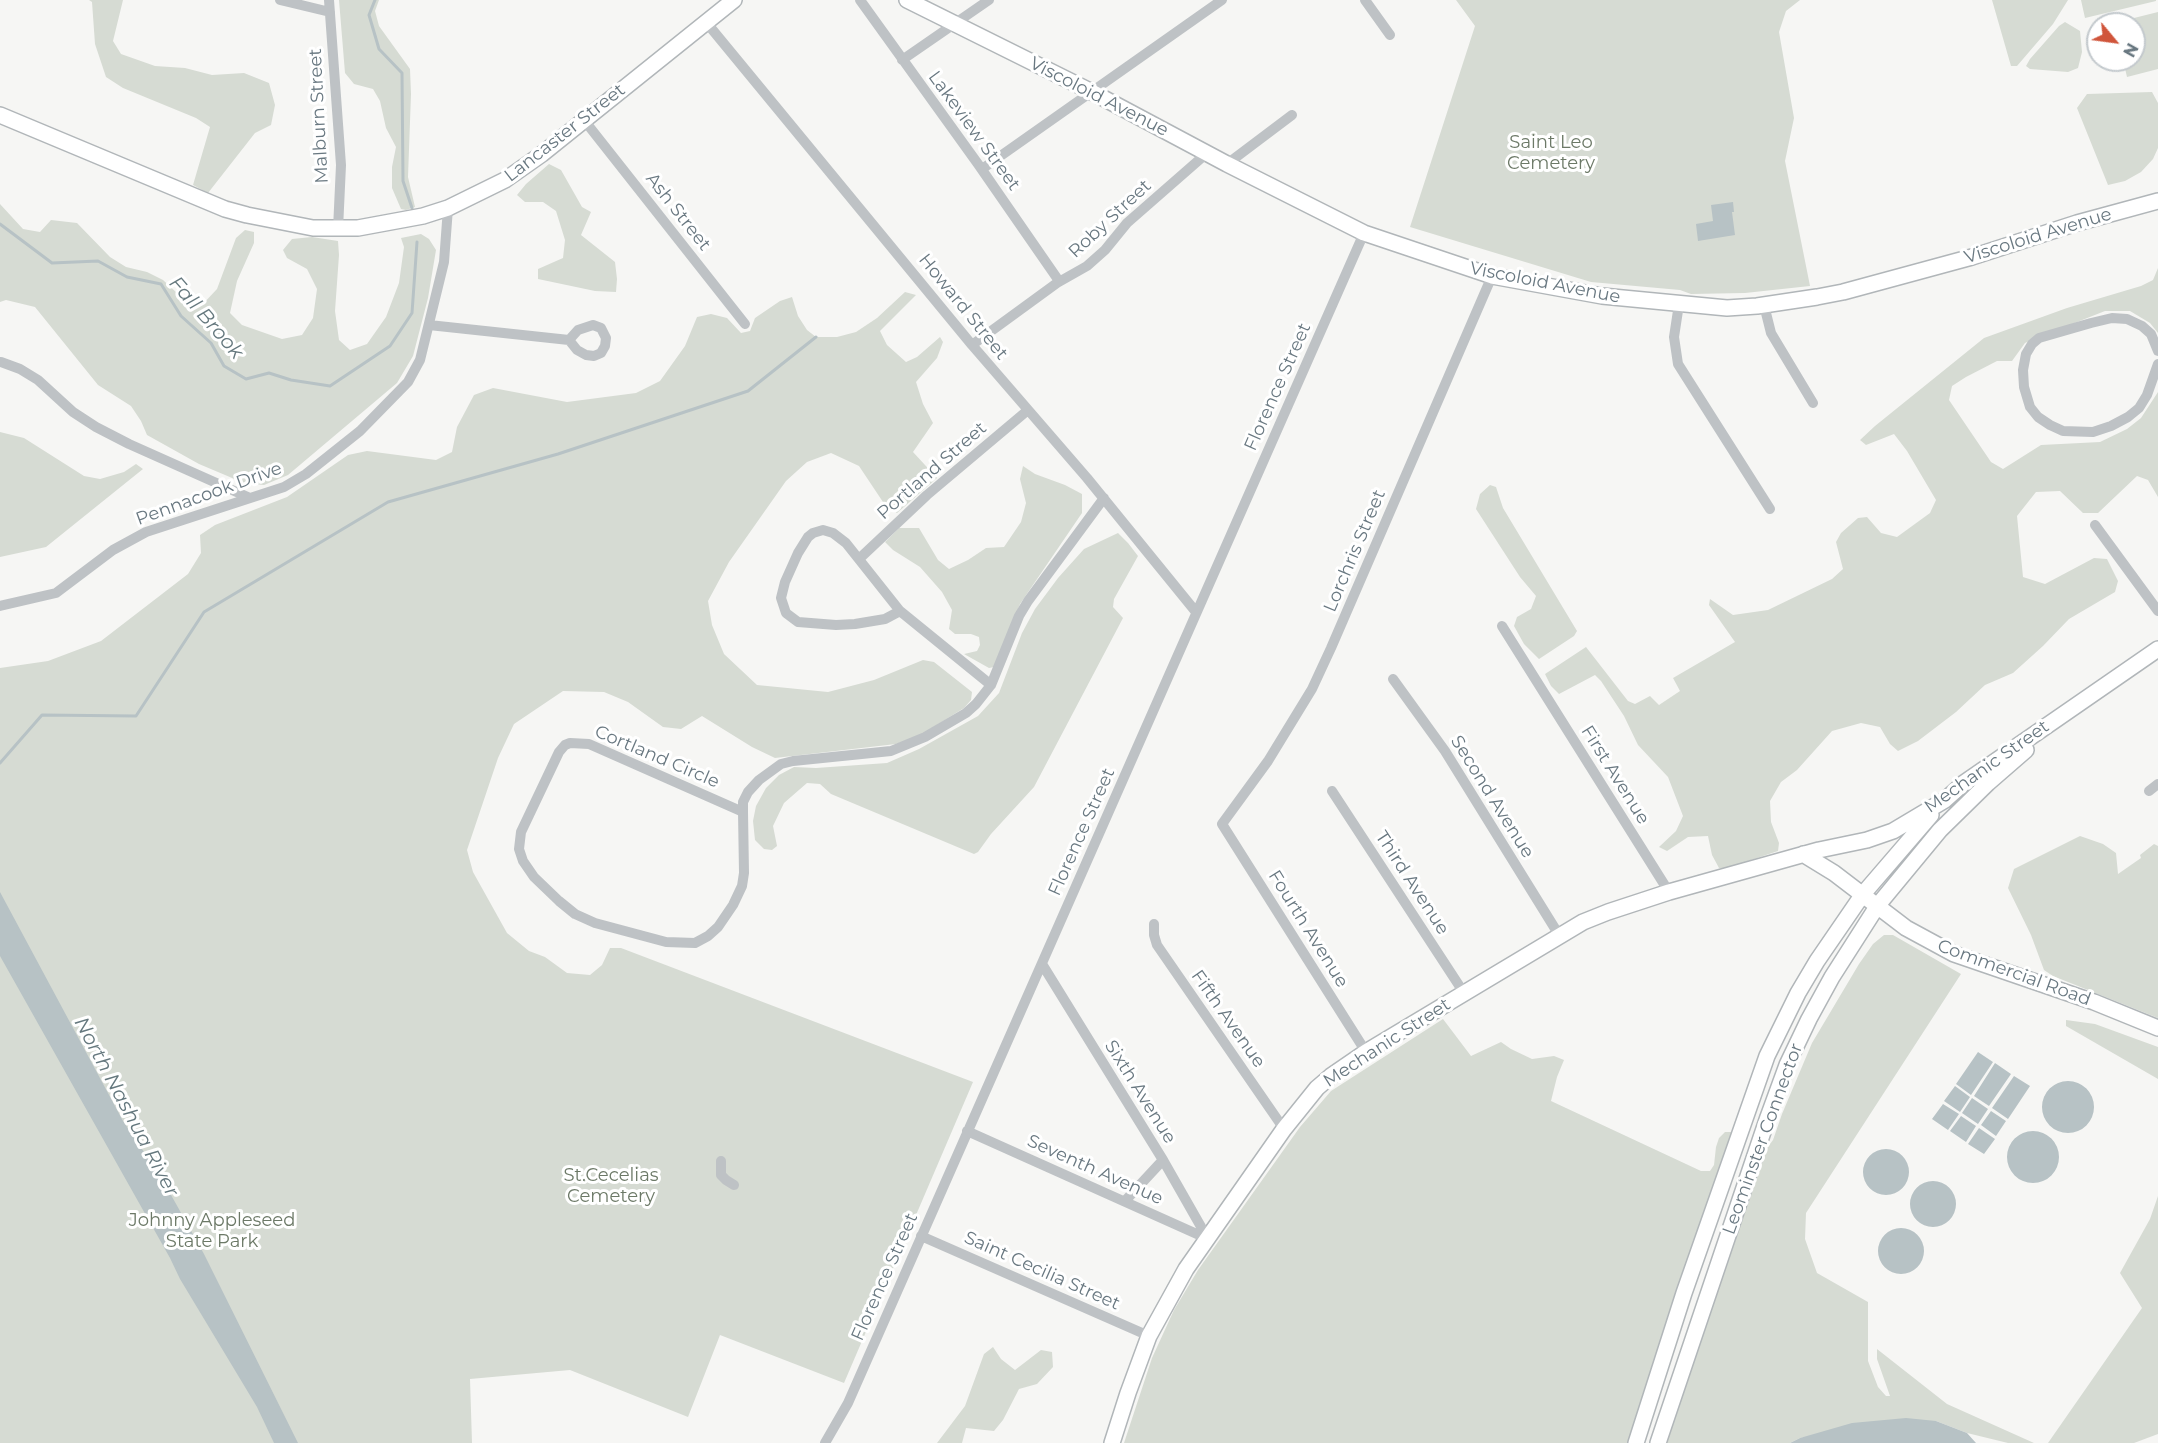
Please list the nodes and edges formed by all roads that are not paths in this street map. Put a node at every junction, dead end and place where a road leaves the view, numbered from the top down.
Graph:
1 (280, 0) edge
2 (734, 0) edge
3 (860, 0) edge
4 (907, 0) edge
5 (989, 0) edge
6 (1222, 0) edge
7 (1365, 0) edge
8 (330, 6) edge
9 (706, 22) junction
10 (956, 24) junction
11 (1390, 35) dead end
12 (902, 60) junction
13 (1090, 91) junction
14 (0, 115) edge
15 (1292, 115) dead end
16 (584, 120) junction
17 (1207, 153) junction
18 (1227, 164) junction
19 (982, 169) junction
20 (2158, 201) edge
21 (448, 208) junction
22 (339, 230) junction
23 (1364, 233) junction
24 (1492, 276) junction
25 (1059, 281) junction
26 (1679, 304) junction
27 (1764, 305) junction
28 (745, 324) dead end
29 (429, 325) junction
30 (569, 340) dead end
31 (972, 345) junction
32 (2158, 351) edge
33 (1, 362) edge
34 (2158, 364) edge
35 (1813, 403) dead end
36 (1028, 410) junction
37 (250, 498) junction
38 (1104, 498) junction
39 (1770, 509) dead end
40 (2095, 525) dead end
41 (860, 558) junction
42 (0, 606) edge
43 (900, 611) junction
44 (2158, 611) edge
45 (1196, 612) junction
46 (1502, 626) dead end
47 (2158, 649) edge
48 (1393, 679) dead end
49 (991, 685) junction
50 (2072, 710) junction
51 (1332, 791) dead end
52 (1945, 800) junction
53 (743, 812) junction
54 (1222, 824) joint
55 (1803, 854) junction
56 (1669, 892) junction
57 (1863, 894) junction
58 (1878, 905) junction
59 (1155, 924) dead end
60 (1559, 935) junction
61 (1042, 964) junction
62 (1464, 993) junction
63 (2158, 1028) edge
64 (1366, 1052) junction
65 (1284, 1129) junction
66 (967, 1131) junction
67 (1163, 1160) junction
68 (721, 1161) dead end
69 (734, 1185) dead end
70 (1125, 1201) junction
71 (921, 1236) junction
72 (1208, 1239) junction
73 (1149, 1336) junction
74 (825, 1443) edge
75 (1112, 1443) edge
76 (1635, 1443) edge
77 (1658, 1443) edge

1 - 8 street
2 - 9 main road, Lancaster Street
3 - 12 street, Lakeview Street
4 - 10 main road, Viscoloid Avenue
5 - 10 street
6 - 13 street
7 - 11 street
8 - 22 street, Malburn Street
9 - 16 main road, Lancaster Street
9 - 31 street, Howard Street
10 - 12 street
10 - 13 main road, Viscoloid Avenue
12 - 19 street, Lakeview Street
13 - 17 main road, Viscoloid Avenue
13 - 19 street
14 - 22 main road, Lancaster Street
15 - 18 street
16 - 21 main road, Lancaster Street
16 - 28 street, Ash Street
17 - 18 main road, Viscoloid Avenue
17 - 25 street, Roby Street
18 - 23 main road, Viscoloid Avenue
19 - 25 street, Lakeview Street
20 - 27 main road, Viscoloid Avenue
21 - 22 main road, Lancaster Street
21 - 29 street, Pennacook Drive
23 - 24 main road, Viscoloid Avenue
23 - 45 street, Florence Street
24 - 26 main road, Viscoloid Avenue
24 - 54 street, Lorchris Street
25 - 31 street, Roby Street
26 - 27 main road, Viscoloid Avenue
26 - 39 street
27 - 35 street
29 - 30 street
29 - 37 street, Pennacook Drive
31 - 36 street, Howard Street
32 - 34 street
33 - 37 street
36 - 38 street, Howard Street
36 - 41 street, Portland Street
37 - 42 street, Pennacook Drive
38 - 45 street, Howard Street
38 - 49 street, Cortland Circle
40 - 44 street
41 - 43 street
41 - 43 street
43 - 49 street
45 - 61 street, Florence Street
46 - 56 street, First Avenue
47 - 50 main road, Mechanic Street
48 - 60 street, Second Avenue
49 - 53 street, Cortland Circle
50 - 52 main road, Mechanic Street
50 - 58 main road, Leominster Connector
51 - 62 street, Third Avenue
52 - 55 main road, Mechanic Street
52 - 57 main road, Leominster Connector
53 - 53 street, Cortland Circle
54 - 64 street, Fourth Avenue
55 - 56 main road, Mechanic Street
55 - 57 main road
56 - 60 main road, Mechanic Street
57 - 58 main road
57 - 76 main road, Leominster Connector
58 - 63 main road, Commercial Road
58 - 77 main road, Leominster Connector
59 - 65 street, Fifth Avenue
60 - 62 main road, Mechanic Street
61 - 66 street, Florence Street
61 - 67 street, Sixth Avenue
62 - 64 main road, Mechanic Street
64 - 65 main road, Mechanic Street
65 - 72 main road, Mechanic Street
66 - 70 street, Seventh Avenue
66 - 71 street, Florence Street
67 - 70 street
67 - 72 street, Sixth Avenue
68 - 69 street
70 - 72 street, Seventh Avenue
71 - 73 street, Saint Cecilia Street
71 - 74 street, Florence Street
72 - 73 main road, Mechanic Street
73 - 75 main road, Mechanic Street

